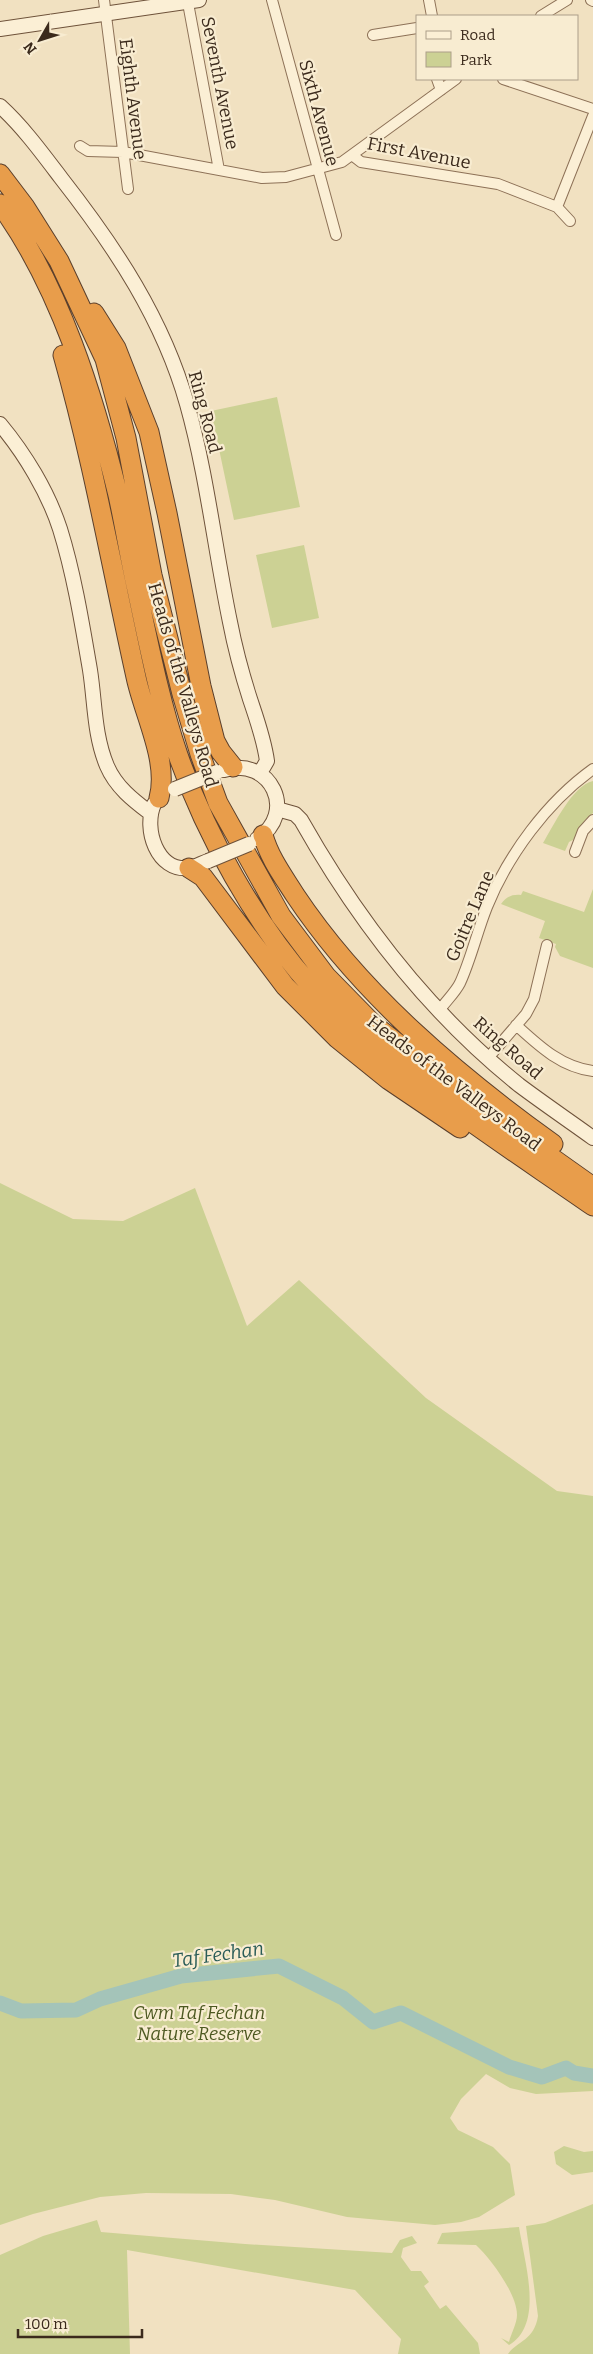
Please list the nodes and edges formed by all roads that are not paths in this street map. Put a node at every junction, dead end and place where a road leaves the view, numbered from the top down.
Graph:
1 (272, 0) edge
2 (429, 0) edge
3 (567, 0) edge
4 (189, 1) edge
5 (105, 7) edge
6 (432, 15) edge
7 (543, 15) edge
8 (416, 28) edge
9 (0, 29) edge
10 (373, 35) dead end
11 (437, 80) edge
12 (455, 80) edge
13 (505, 80) edge
14 (441, 90) junction
15 (0, 106) edge
16 (593, 109) edge
17 (593, 116) edge
18 (80, 146) dead end
19 (123, 152) junction
20 (352, 154) junction
21 (318, 169) junction
22 (219, 170) junction
23 (0, 174) edge
24 (128, 189) dead end
25 (0, 204) edge
26 (557, 207) junction
27 (570, 221) dead end
28 (336, 235) dead end
29 (79, 302) junction
30 (59, 312) junction
31 (0, 424) edge
32 (593, 769) edge
33 (225, 770) junction
34 (260, 773) junction
35 (154, 806) junction
36 (277, 809) junction
37 (593, 820) edge
38 (256, 839) junction
39 (575, 852) dead end
40 (188, 868) junction
41 (546, 945) dead end
42 (439, 1010) junction
43 (516, 1025) junction
44 (488, 1058) junction
45 (593, 1071) edge
46 (593, 1138) edge
47 (593, 1195) edge

1 - 21 street, Sixth Avenue
2 - 6 street
3 - 7 street
4 - 5 street
4 - 22 street, Seventh Avenue
5 - 9 street
5 - 19 street, Eighth Avenue
8 - 10 street
11 - 14 street
12 - 14 street
13 - 16 street
14 - 20 street
15 - 34 street, Ring Road
17 - 26 street
18 - 19 street, First Avenue
19 - 22 street, First Avenue
19 - 24 street, Eighth Avenue
20 - 21 street, First Avenue
20 - 26 street, First Avenue
21 - 22 street, First Avenue
21 - 28 street, Sixth Avenue
23 - 29 highway, Heads of the Valleys Road
25 - 30 highway, Heads of the Valleys Road
26 - 27 street, First Avenue
29 - 33 highway
29 - 47 highway, Heads of the Valleys Road
30 - 35 highway
30 - 47 highway, Heads of the Valleys Road
31 - 35 street
32 - 42 street, Goitre Lane
33 - 34 street
33 - 35 street, bridge
34 - 36 street
35 - 40 street
36 - 38 street
36 - 42 street, Ring Road
37 - 39 street
38 - 40 street, bridge
38 - 47 highway
40 - 47 highway
41 - 43 street
42 - 44 street, Ring Road
43 - 44 street
43 - 45 street
44 - 46 street, Ring Road

